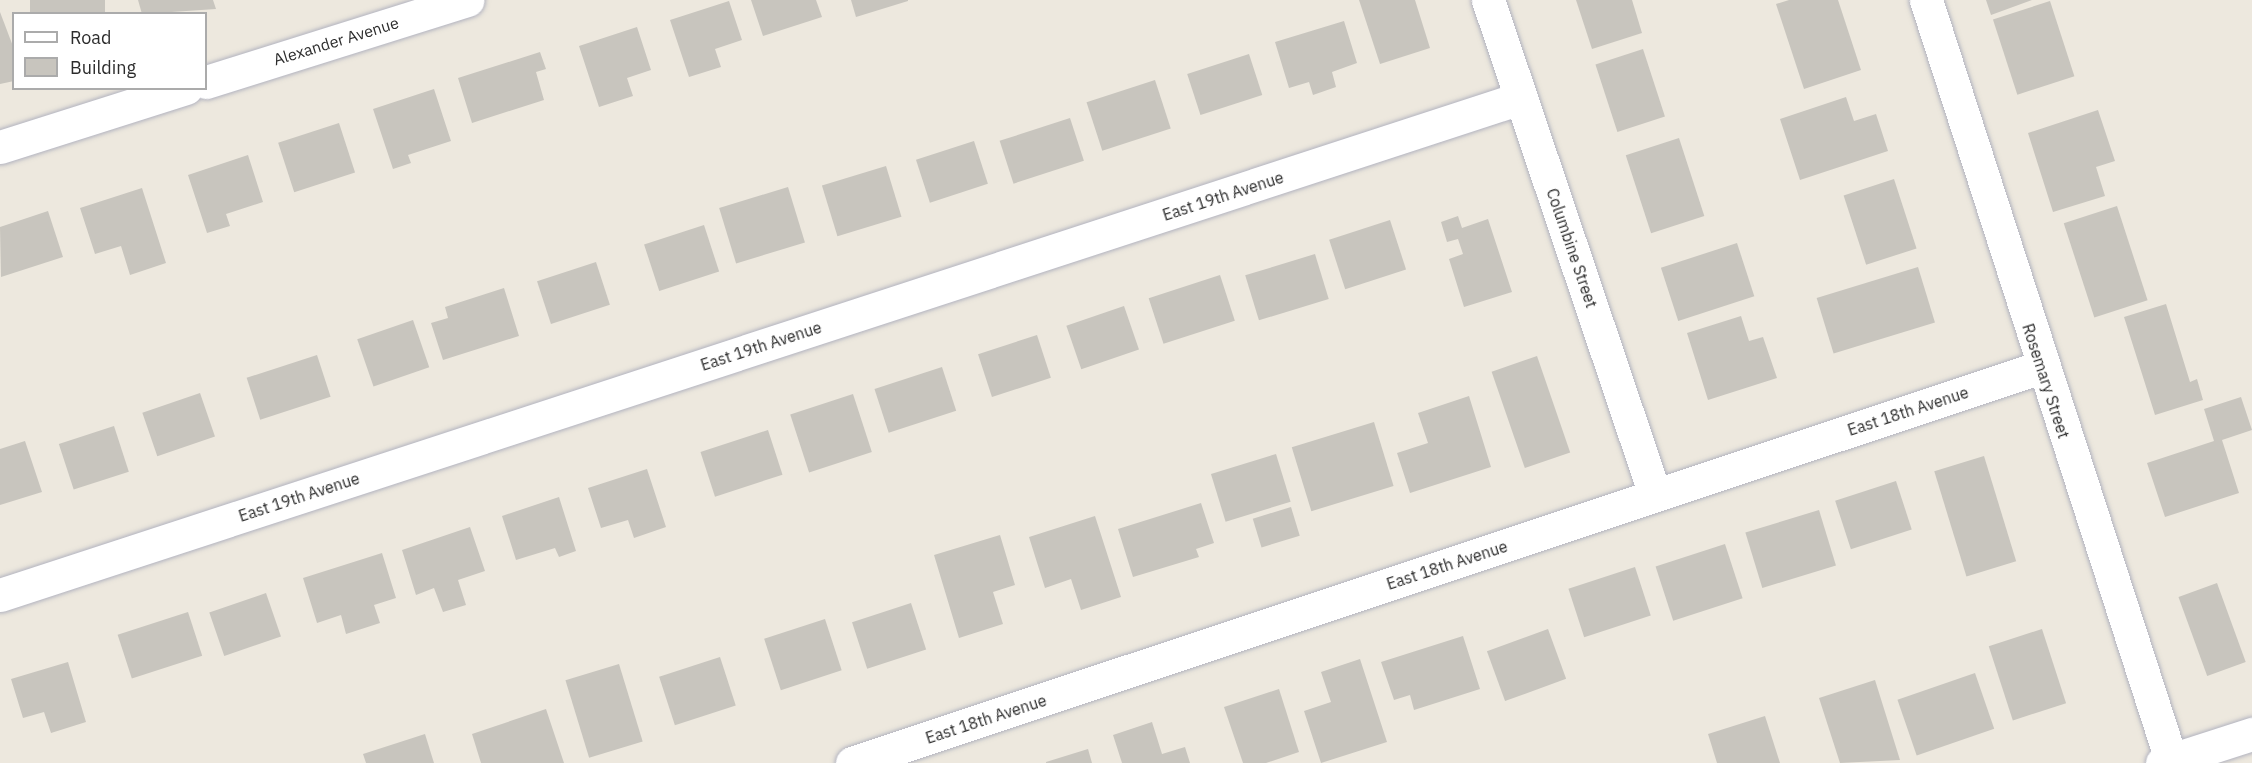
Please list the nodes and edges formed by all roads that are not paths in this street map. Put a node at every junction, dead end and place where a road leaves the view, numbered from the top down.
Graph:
1 (467, 0) edge
2 (1488, 0) edge
3 (1926, 0) edge
4 (207, 82) edge
5 (180, 90) edge
6 (1521, 98) junction
7 (0, 147) edge
8 (2041, 367) junction
9 (1655, 495) junction
10 (0, 595) edge
11 (2252, 734) edge
12 (2166, 762) edge
13 (852, 763) edge

1 - 4 street, Alexander Avenue
2 - 6 street, Columbine Street
3 - 8 street, Rosemary Street
5 - 7 street
6 - 9 street, Columbine Street
6 - 10 street, East 19th Avenue
8 - 9 street, East 18th Avenue
8 - 12 street, Rosemary Street
9 - 13 street, East 18th Avenue
11 - 12 street

